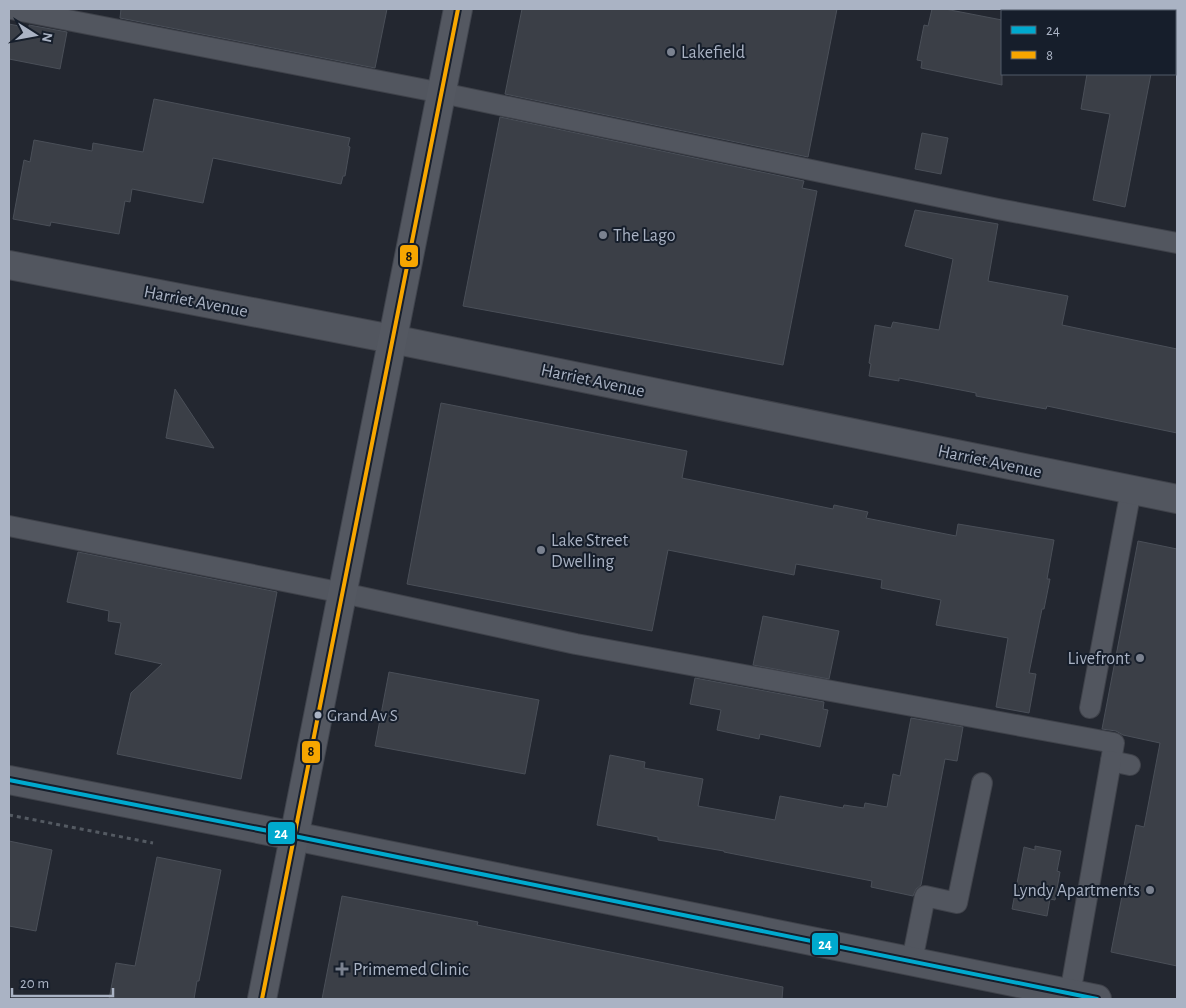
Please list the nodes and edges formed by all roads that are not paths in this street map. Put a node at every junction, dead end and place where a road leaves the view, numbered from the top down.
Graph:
1 (11, 9) edge
2 (458, 9) edge
3 (442, 93) junction
4 (1177, 243) edge
5 (9, 265) edge
6 (392, 339) junction
7 (1132, 490) junction
8 (1177, 500) edge
9 (9, 526) edge
10 (343, 594) junction
11 (1090, 708) dead end
12 (9, 780) edge
13 (982, 783) dead end
14 (294, 836) junction
15 (912, 962) junction
16 (1070, 994) junction
17 (262, 999) edge
18 (1097, 999) edge

1 - 3 lane
2 - 3 main road
3 - 4 lane
3 - 6 main road
5 - 6 street, Harriet Avenue
6 - 7 street, Harriet Avenue
6 - 10 main road
7 - 8 street, Harriet Avenue
7 - 11 lane
9 - 10 lane
10 - 14 main road
10 - 16 lane
12 - 14 street
13 - 15 lane
14 - 15 street
14 - 17 main road
15 - 16 street
16 - 18 street

